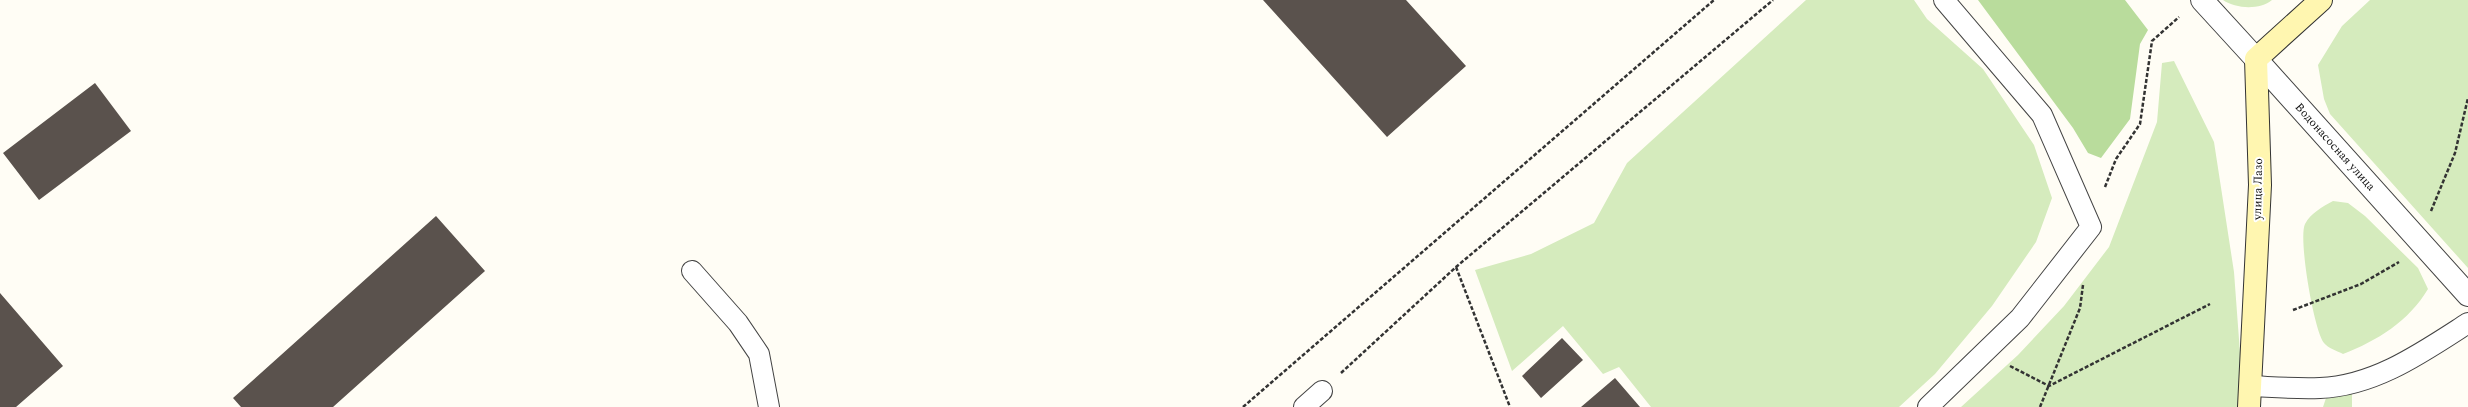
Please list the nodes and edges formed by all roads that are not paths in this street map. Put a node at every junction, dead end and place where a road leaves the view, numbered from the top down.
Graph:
1 (1944, 0) edge
2 (2202, 0) edge
3 (2321, 0) edge
4 (2256, 59) junction
5 (692, 272) dead end
6 (2468, 295) edge
7 (2468, 323) edge
8 (2250, 386) junction
9 (1322, 391) road end
10 (770, 407) edge
11 (1304, 407) edge
12 (1928, 407) edge
13 (2248, 407) edge

1 - 12 lane
2 - 4 street, Водонасосная улица
3 - 4 main road
4 - 6 street, Водонасосная улица
4 - 8 main road, улица Лазо
5 - 10 lane
7 - 8 lane
8 - 13 main road, улица Лазо
9 - 11 lane

